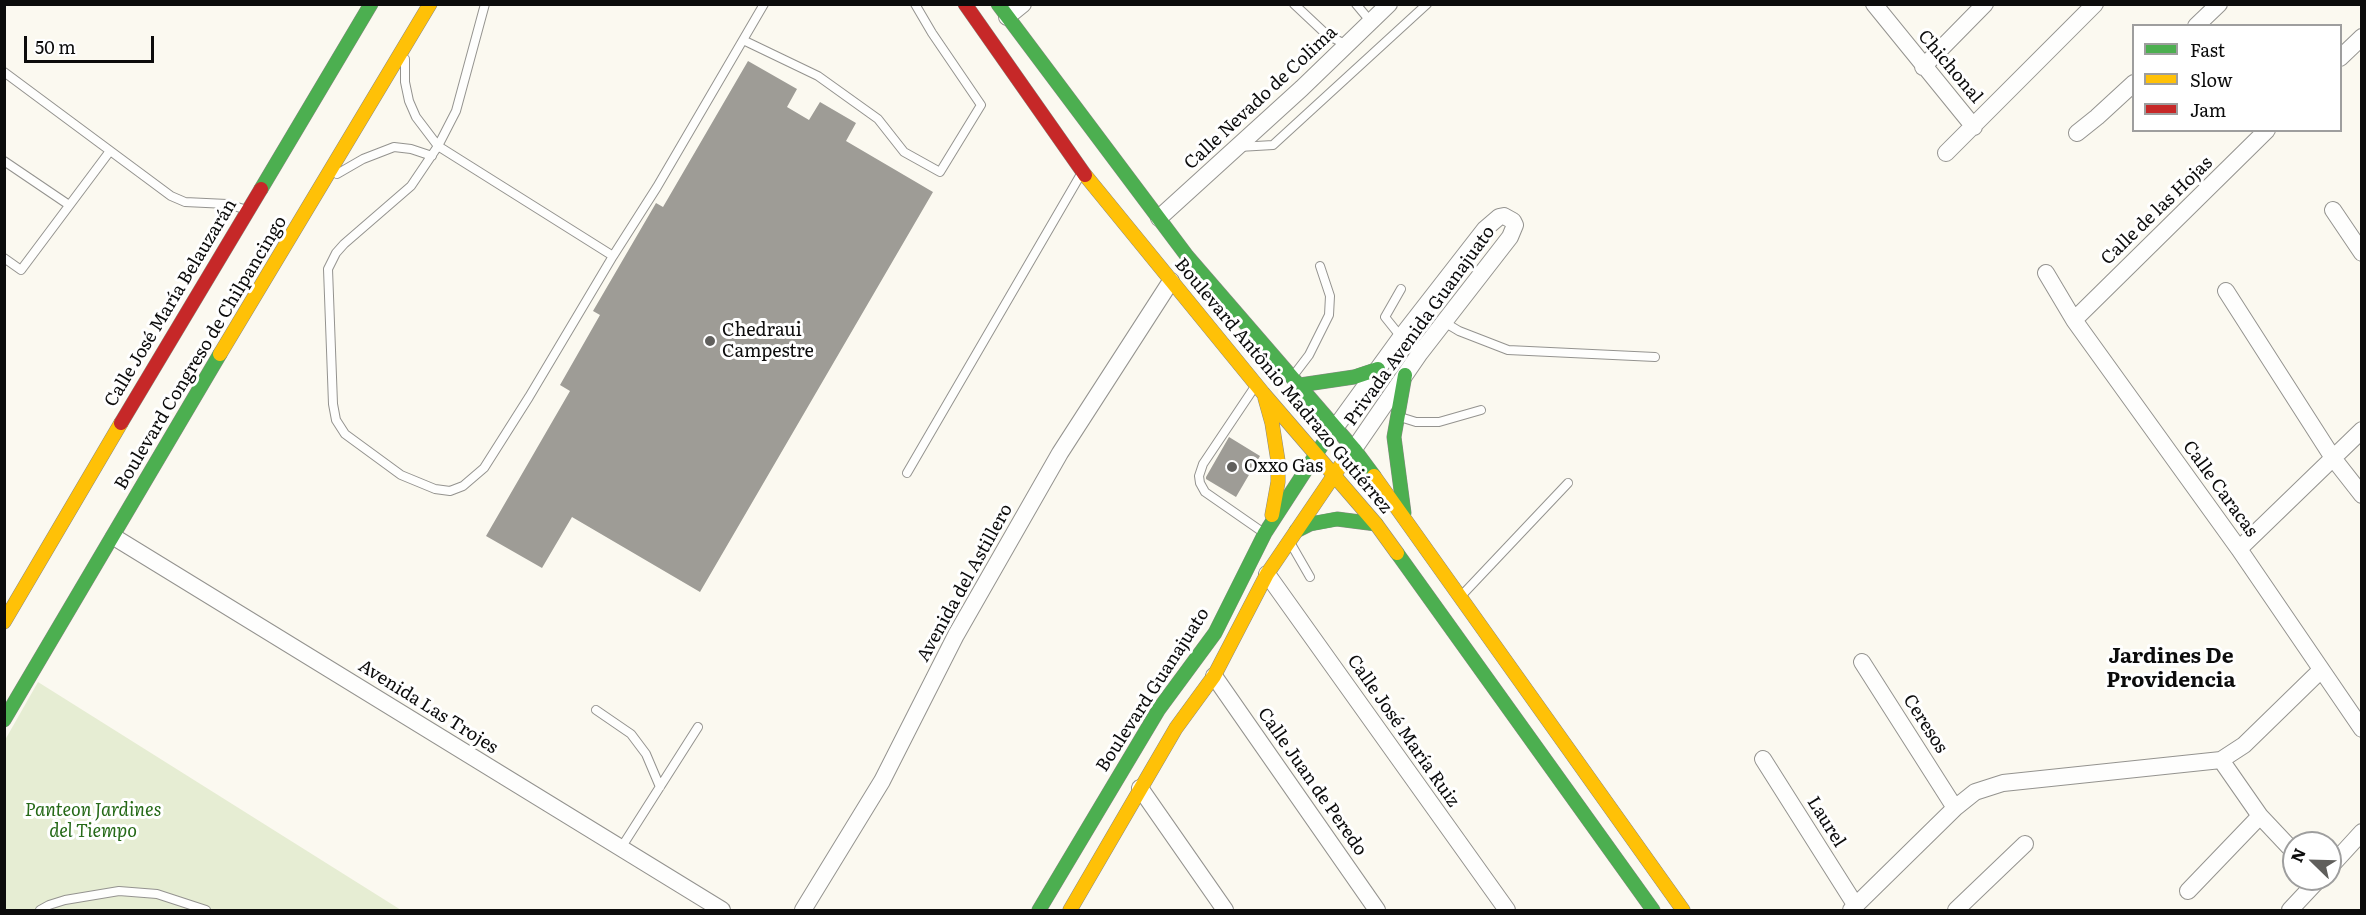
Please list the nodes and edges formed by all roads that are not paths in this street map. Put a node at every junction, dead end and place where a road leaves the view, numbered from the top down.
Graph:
1 (371, 4) edge
2 (430, 4) edge
3 (485, 4) edge
4 (764, 4) edge
5 (915, 4) edge
6 (965, 4) edge
7 (1023, 4) edge
8 (1293, 4) edge
9 (1356, 4) edge
10 (1389, 4) edge
11 (1427, 4) edge
12 (1874, 4) edge
13 (1985, 4) edge
14 (2095, 4) edge
15 (2219, 4) edge
16 (1003, 11) edge
17 (1371, 22) junction
18 (2198, 24) edge
19 (2361, 37) edge
20 (743, 40) junction
21 (1347, 45) junction
22 (404, 48) junction
23 (2342, 56) edge
24 (1923, 67) junction
25 (4, 72) edge
26 (2132, 84) edge
27 (1974, 127) junction
28 (2265, 132) edge
29 (2077, 133) dead end
30 (438, 146) junction
31 (1237, 147) junction
32 (110, 151) junction
33 (1946, 153) dead end
34 (432, 156) junction
35 (4, 161) edge
36 (1082, 171) junction
37 (324, 182) junction
38 (69, 205) junction
39 (248, 210) junction
40 (2333, 210) dead end
41 (1159, 218) junction
42 (2361, 253) edge
43 (613, 256) junction
44 (4, 258) edge
45 (1320, 266) dead end
46 (2046, 273) dead end
47 (1171, 282) junction
48 (1401, 289) dead end
49 (2226, 291) dead end
50 (2074, 320) junction
51 (1444, 322) junction
52 (1401, 337) junction
53 (1420, 353) junction
54 (1655, 357) dead end
55 (1378, 369) junction
56 (1406, 375) junction
57 (1296, 381) junction
58 (1260, 389) junction
59 (1480, 410) dead end
60 (1397, 416) junction
61 (1335, 428) junction
62 (2361, 430) edge
63 (1354, 449) junction
64 (1316, 453) junction
65 (2333, 458) junction
66 (907, 473) dead end
67 (1334, 473) junction
68 (1568, 483) dead end
69 (2361, 495) edge
70 (1405, 518) junction
71 (1376, 524) junction
72 (1268, 528) junction
73 (1292, 536) junction
74 (114, 537) junction
75 (2239, 549) junction
76 (1267, 574) junction
77 (1310, 577) dead end
78 (1461, 596) junction
79 (4, 622) edge
80 (1862, 662) dead end
81 (2321, 670) junction
82 (1214, 676) junction
83 (596, 710) dead end
84 (4, 720) edge
85 (698, 727) dead end
86 (2361, 729) edge
87 (1763, 759) dead end
88 (2221, 759) junction
89 (660, 787) junction
90 (1140, 788) junction
91 (1955, 808) junction
92 (2260, 816) junction
93 (2361, 832) edge
94 (2282, 839) edge
95 (2025, 844) dead end
96 (621, 849) junction
97 (2342, 853) edge
98 (2188, 891) dead end
99 (2308, 891) edge
100 (1854, 908) edge
101 (40, 910) edge
102 (206, 910) edge
103 (722, 910) edge
104 (804, 910) edge
105 (1039, 910) edge
106 (1070, 910) edge
107 (1225, 910) edge
108 (1377, 910) edge
109 (1507, 910) edge
110 (1653, 910) edge
111 (1683, 910) edge
112 (1956, 910) edge
113 (2290, 910) edge

1 - 39 street, Calle José María Belauzarán
2 - 22 street, Boulevard Congreso de Chilpancingo
3 - 30 lane
4 - 20 lane
5 - 20 lane
6 - 36 street, Boulevard Antônio Madrazo Gutiérrez
7 - 16 street
8 - 21 lane
9 - 17 lane
10 - 17 street, Calle Nevado de Colima
11 - 31 lane
12 - 24 street, Chichonal
13 - 24 street
14 - 27 street
15 - 18 street
16 - 41 street, Boulevard Antônio Madrazo Gutiérrez
17 - 21 street, Calle Nevado de Colima
19 - 23 street
20 - 43 lane
21 - 31 street, Calle Nevado de Colima
22 - 30 lane
22 - 37 street, Boulevard Congreso de Chilpancingo
24 - 27 street, Chichonal
25 - 32 lane
26 - 29 street
27 - 33 street
28 - 50 street, Calle de las Hojas
30 - 34 lane
30 - 43 lane
31 - 41 street, Calle Nevado de Colima
32 - 38 lane
32 - 39 lane
34 - 37 lane
34 - 43 lane
35 - 38 lane
36 - 47 street, Boulevard Antônio Madrazo Gutiérrez
36 - 66 lane
37 - 74 street, Boulevard Congreso de Chilpancingo
38 - 44 lane
39 - 79 street, Calle José María Belauzarán
40 - 42 street
41 - 57 street, Boulevard Antônio Madrazo Gutiérrez
45 - 57 lane
46 - 50 street, Calle Caracas
47 - 58 street, Boulevard Antônio Madrazo Gutiérrez
47 - 104 street, Avenida del Astillero
48 - 52 lane
49 - 65 street
50 - 75 street, Calle Caracas
51 - 52 street, Privada Avenida Guanajuato
51 - 53 street, Privada Avenida Guanajuato
51 - 54 lane
52 - 53 lane
52 - 55 street, Privada Avenida Guanajuato
53 - 56 street, Privada Avenida Guanajuato
55 - 57 street
55 - 61 street, Privada Avenida Guanajuato
56 - 60 street
56 - 63 street, Privada Avenida Guanajuato
57 - 61 street, Boulevard Antônio Madrazo Gutiérrez
58 - 64 street, Boulevard Antônio Madrazo Gutiérrez
58 - 72 street
58 - 72 lane
59 - 60 lane
60 - 70 street
61 - 63 street, Boulevard Antônio Madrazo Gutiérrez
61 - 64 street, Boulevard Guanajuato
62 - 65 street
63 - 67 street
63 - 70 street, Boulevard Antônio Madrazo Gutiérrez
64 - 67 street, Boulevard Antônio Madrazo Gutiérrez
64 - 72 street, Boulevard Guanajuato
65 - 69 street
65 - 75 street
67 - 71 street, Boulevard Antônio Madrazo Gutiérrez
67 - 73 street
68 - 78 lane
70 - 78 street, Boulevard Antônio Madrazo Gutiérrez
71 - 73 street
71 - 110 street, Boulevard Antônio Madrazo Gutiérrez
72 - 105 street, Boulevard Guanajuato
73 - 76 street
73 - 77 lane
74 - 84 street, Boulevard Congreso de Chilpancingo
74 - 96 street, Avenida Las Trojes
75 - 81 street, Calle Caracas
76 - 82 street
76 - 109 street, Calle José María Ruiz
78 - 111 street, Boulevard Antônio Madrazo Gutiérrez
80 - 91 street, Ceresos
81 - 86 street, Calle Caracas
81 - 88 street
82 - 90 street
82 - 108 street, Calle Juan de Peredo
83 - 89 lane
85 - 89 lane
87 - 100 street, Laurel
88 - 91 street
88 - 92 street
89 - 96 lane
90 - 106 street
90 - 107 street
91 - 100 street
92 - 94 street
92 - 98 street
93 - 97 street
95 - 112 street
96 - 103 street, Avenida Las Trojes
99 - 113 street
101 - 102 lane

